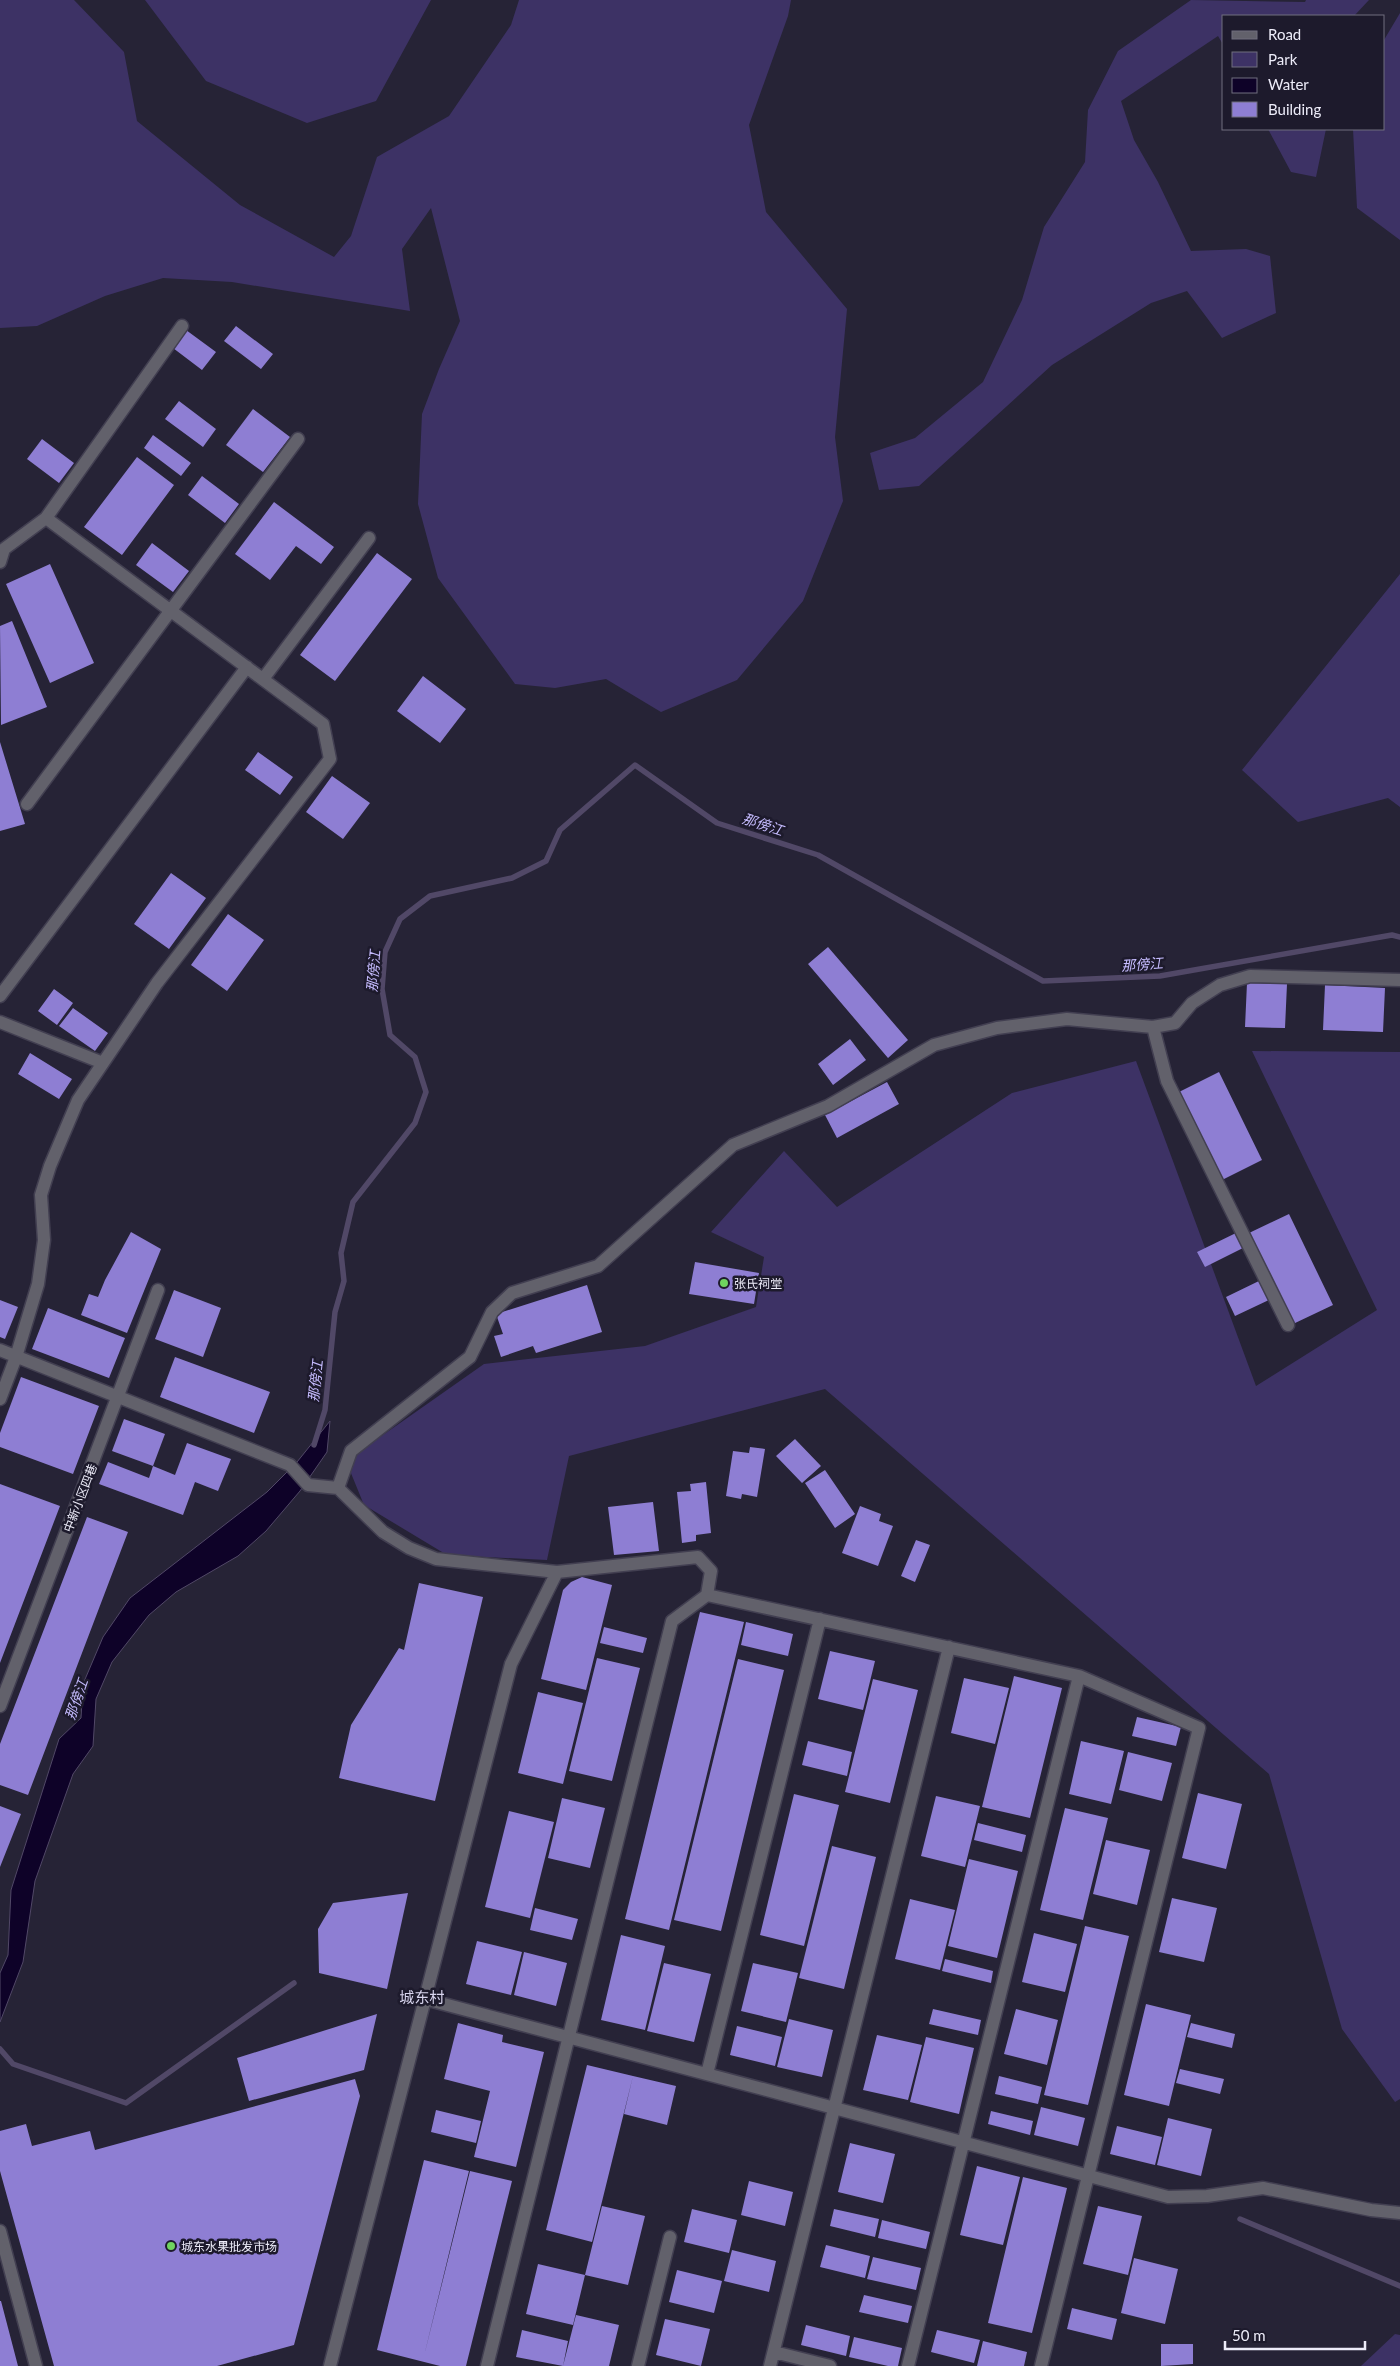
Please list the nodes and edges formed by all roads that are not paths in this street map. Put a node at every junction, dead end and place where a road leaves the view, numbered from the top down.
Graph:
1 (182, 326) dead end
2 (298, 439) dead end
3 (46, 518) junction
4 (370, 538) dead end
5 (1, 553) edge
6 (171, 611) junction
7 (248, 668) junction
8 (263, 679) junction
9 (27, 804) dead end
10 (1400, 980) edge
11 (0, 996) edge
12 (0, 1022) edge
13 (1153, 1027) junction
14 (103, 1063) junction
15 (158, 1290) dead end
16 (1288, 1324) dead end
17 (0, 1350) edge
18 (16, 1356) junction
19 (118, 1398) junction
20 (0, 1399) edge
21 (338, 1488) junction
22 (557, 1572) junction
23 (707, 1595) junction
24 (820, 1619) junction
25 (949, 1647) junction
26 (1079, 1676) junction
27 (0, 1706) edge
28 (425, 1999) junction
29 (568, 2037) junction
30 (707, 2074) junction
31 (834, 2108) junction
32 (964, 2142) junction
33 (1088, 2176) junction
34 (1400, 2213) edge
35 (0, 2231) edge
36 (670, 2237) dead end
37 (774, 2352) junction
38 (36, 2366) edge
39 (330, 2366) edge
40 (487, 2366) edge
41 (638, 2366) edge
42 (770, 2366) edge
43 (830, 2366) edge
44 (908, 2366) edge
45 (1041, 2366) edge

1 - 3 street
2 - 6 street
3 - 5 street
3 - 6 street
4 - 8 street
6 - 7 street
6 - 9 street
7 - 8 street
7 - 11 street
8 - 14 street
10 - 13 street
12 - 14 street
13 - 16 street
13 - 21 street
14 - 18 street
15 - 19 street, 中新小区四巷
17 - 18 street
18 - 19 street
18 - 20 street
19 - 21 street
19 - 27 street, 中新小区四巷
21 - 22 street
22 - 23 street
22 - 28 street
23 - 24 street
23 - 29 street
24 - 25 street
24 - 30 street
25 - 26 street
25 - 31 street
26 - 32 street
26 - 33 street
28 - 29 street
28 - 39 street
29 - 30 street
29 - 40 street
30 - 31 street
31 - 32 street
31 - 37 street
32 - 33 street
32 - 44 street
33 - 34 street
33 - 45 street
35 - 38 street
36 - 41 street
37 - 42 street
37 - 43 street

